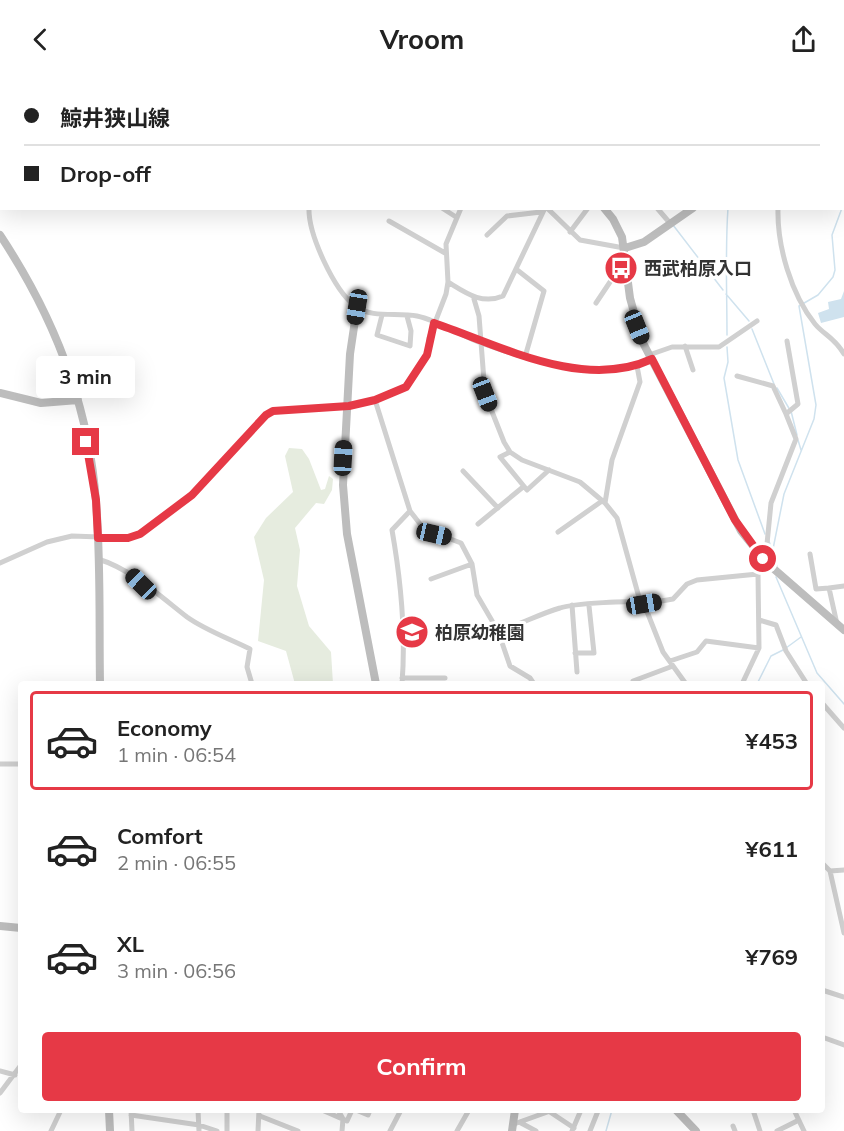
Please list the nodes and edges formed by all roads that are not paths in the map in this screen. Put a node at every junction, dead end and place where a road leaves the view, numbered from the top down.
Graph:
1 (310, 210) edge
2 (445, 210) edge
3 (460, 210) edge
4 (545, 210) edge
5 (586, 210) edge
6 (605, 210) edge
7 (659, 210) edge
8 (690, 210) edge
9 (778, 210) edge
10 (456, 217) junction
11 (389, 221) dead end
12 (669, 222) junction
13 (570, 232) junction
14 (0, 235) edge
15 (487, 235) dead end
16 (625, 248) junction
17 (444, 253) junction
18 (516, 268) junction
19 (627, 275) junction
20 (448, 282) junction
21 (474, 298) junction
22 (596, 303) dead end
23 (357, 307) junction
24 (382, 315) junction
25 (407, 316) junction
26 (757, 321) dead end
27 (434, 323) junction
28 (787, 341) dead end
29 (482, 343) junction
30 (685, 346) junction
31 (844, 354) edge
32 (525, 357) junction
33 (650, 357) junction
34 (637, 366) junction
35 (693, 370) dead end
36 (737, 376) dead end
37 (0, 393) edge
38 (78, 400) junction
39 (375, 400) junction
40 (349, 406) junction
41 (786, 414) junction
42 (510, 453) junction
43 (549, 470) junction
44 (463, 471) dead end
45 (523, 487) junction
46 (604, 502) junction
47 (498, 508) junction
48 (410, 510) junction
49 (478, 524) dead end
50 (558, 532) dead end
51 (98, 538) junction
52 (810, 554) dead end
53 (97, 558) junction
54 (765, 561) junction
55 (0, 563) edge
56 (472, 564) junction
57 (758, 574) junction
58 (431, 579) dead end
59 (844, 586) edge
60 (829, 588) junction
61 (642, 602) junction
62 (572, 605) junction
63 (589, 606) junction
64 (759, 620) junction
65 (842, 627) edge
66 (498, 631) junction
67 (759, 648) junction
68 (575, 653) junction
69 (671, 664) junction
70 (577, 672) dead end
71 (445, 678) dead end
72 (100, 681) edge
73 (251, 681) edge
74 (375, 681) edge
75 (402, 681) edge
76 (532, 681) edge
77 (633, 681) edge
78 (684, 681) edge
79 (743, 681) edge
80 (805, 681) edge
81 (825, 706) edge
82 (844, 728) edge
83 (0, 764) edge
84 (18, 764) edge
85 (825, 866) edge
86 (844, 870) edge
87 (830, 871) junction
88 (0, 926) edge
89 (18, 928) edge
90 (844, 933) edge
91 (825, 991) edge
92 (844, 998) edge
93 (825, 1038) edge
94 (844, 1045) edge
95 (18, 1070) edge
96 (0, 1071) edge
97 (15, 1075) junction
98 (0, 1094) edge
99 (60, 1113) edge
100 (109, 1113) edge
101 (131, 1113) edge
102 (198, 1113) edge
103 (227, 1113) edge
104 (260, 1113) edge
105 (329, 1113) edge
106 (339, 1113) edge
107 (352, 1113) edge
108 (399, 1113) edge
109 (467, 1113) edge
110 (546, 1113) edge
111 (553, 1113) edge
112 (580, 1113) edge
113 (597, 1113) edge
114 (680, 1113) edge
115 (754, 1113) edge
116 (795, 1113) edge
117 (342, 1119) junction
118 (797, 1121) junction
119 (515, 1126) edge
120 (199, 1128) edge
121 (573, 1129) edge
122 (51, 1131) edge
123 (110, 1131) edge
124 (132, 1131) edge
125 (217, 1131) edge
126 (227, 1131) edge
127 (258, 1131) edge
128 (298, 1131) edge
129 (342, 1131) edge
130 (390, 1131) edge
131 (457, 1131) edge
132 (536, 1131) edge
133 (590, 1131) edge
134 (696, 1131) edge
135 (760, 1131) edge
136 (777, 1131) edge
137 (804, 1131) edge

1 - 23 street
2 - 10 street
3 - 10 street
4 - 13 street
4 - 15 street
4 - 18 street
5 - 13 street
6 - 16 street
7 - 12 street
8 - 12 street
9 - 31 street
10 - 17 street
11 - 17 street
12 - 16 street
13 - 16 street
14 - 38 street
16 - 19 street
17 - 20 street
18 - 21 street
18 - 32 street
19 - 22 street
19 - 33 street
20 - 21 street
20 - 27 street
21 - 29 street
23 - 24 street
23 - 40 street
24 - 25 street
24 - 25 street
25 - 27 street
26 - 30 street
27 - 29 street
27 - 39 street
28 - 41 street
29 - 32 street
29 - 42 street
30 - 33 street
30 - 35 street
32 - 34 street
33 - 34 street
33 - 54 street
34 - 46 street
36 - 41 street
37 - 38 street
38 - 51 street
39 - 40 street
39 - 48 street
40 - 51 street
40 - 74 street
41 - 54 street
42 - 43 street
42 - 45 street
43 - 45 street
43 - 46 street
44 - 47 street
45 - 47 street
46 - 50 street
46 - 61 street
47 - 49 street
48 - 56 street
48 - 75 street
51 - 53 street
51 - 55 street
52 - 60 street
53 - 72 street
53 - 73 street
54 - 57 street
54 - 65 street
56 - 58 street
56 - 66 street
57 - 61 street
57 - 64 street
59 - 60 street
60 - 65 street
61 - 63 street
61 - 69 street
62 - 63 street
62 - 66 street
62 - 68 street
63 - 68 street
64 - 67 street
64 - 80 street
66 - 76 street
67 - 69 street
67 - 79 street
68 - 70 street
69 - 77 street
69 - 78 street
71 - 75 street
81 - 82 street
83 - 84 street
85 - 87 street
86 - 87 street
87 - 90 street
88 - 89 street
91 - 92 street
93 - 94 street
95 - 97 street
96 - 97 street
97 - 98 street
99 - 122 street
100 - 123 street
101 - 120 street
101 - 124 street
102 - 120 street
103 - 126 street
104 - 127 street
104 - 128 street
105 - 117 street
106 - 117 street
107 - 117 street
108 - 130 street
109 - 131 street
110 - 119 street
111 - 121 street
112 - 121 street
113 - 133 street
114 - 134 street
115 - 135 street
116 - 118 street
117 - 129 street
118 - 136 street
118 - 137 street
119 - 132 street
120 - 125 street

